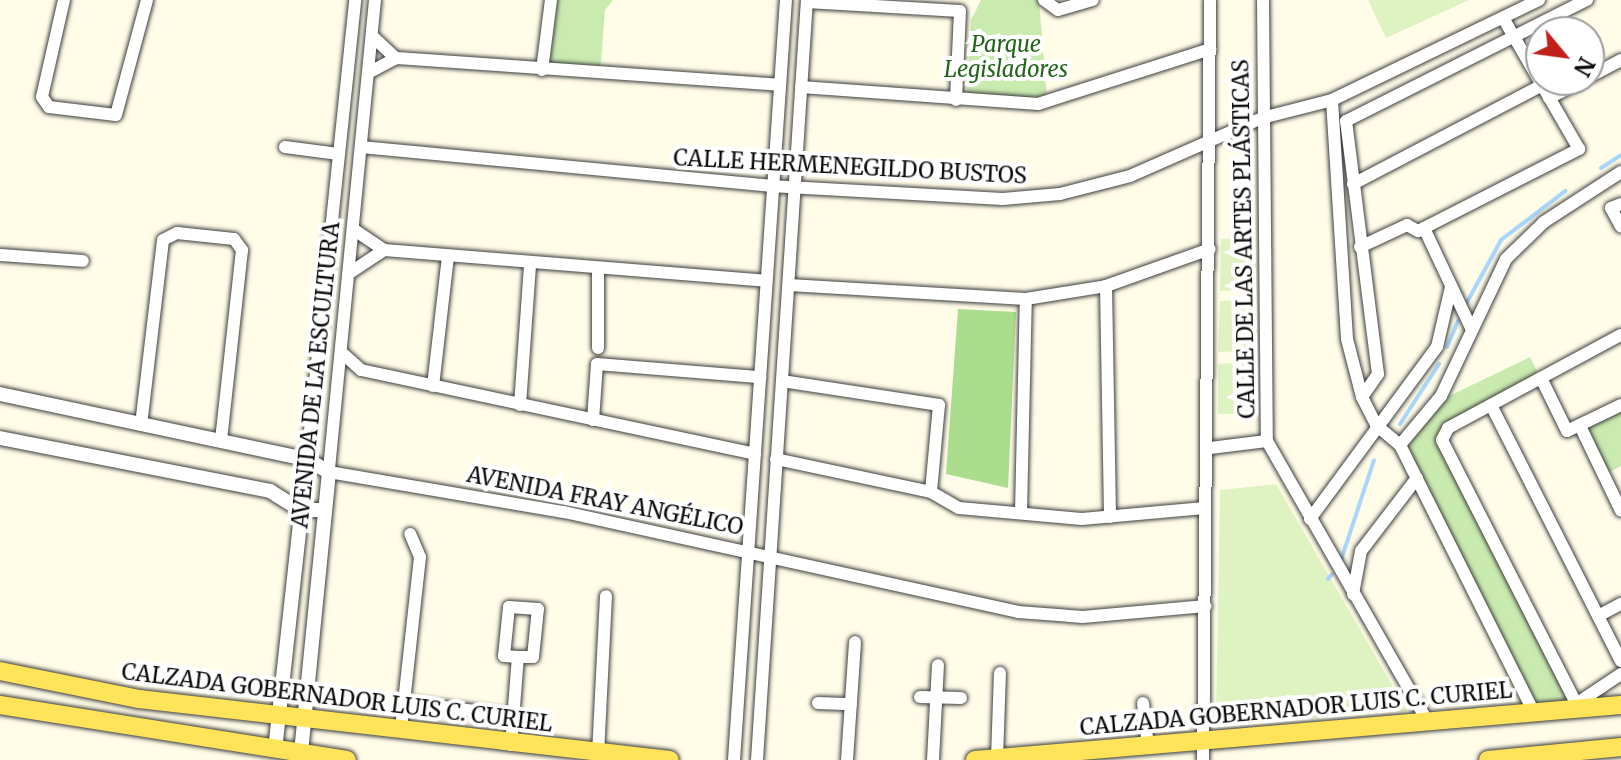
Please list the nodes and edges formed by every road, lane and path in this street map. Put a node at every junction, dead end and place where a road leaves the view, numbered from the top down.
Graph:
1 (64, 0) edge
2 (147, 0) edge
3 (355, 0) edge
4 (375, 0) edge
5 (551, 0) edge
6 (786, 0) edge
7 (1093, 0) edge
8 (1210, 0) edge
9 (1263, 0) edge
10 (1539, 0) edge
11 (1587, 0) edge
12 (807, 1) edge
13 (1047, 4) edge
14 (1503, 18) junction
15 (372, 36) junction
16 (1513, 36) junction
17 (1210, 49) junction
18 (1525, 56) edge
19 (396, 58) junction
20 (542, 70) junction
21 (368, 73) junction
22 (780, 85) junction
23 (801, 87) junction
24 (1525, 94) edge
25 (1553, 96) edge
26 (1549, 98) joint
27 (956, 100) junction
28 (1332, 100) junction
29 (1262, 118) junction
30 (1210, 137) junction
31 (285, 147) dead end
32 (361, 147) junction
33 (339, 154) junction
34 (1621, 172) edge
35 (1353, 184) junction
36 (770, 186) junction
37 (795, 187) junction
38 (1616, 206) edge
39 (1621, 227) edge
40 (1424, 228) junction
41 (353, 229) junction
42 (1360, 247) junction
43 (1210, 249) junction
44 (384, 250) junction
45 (0, 255) edge
46 (448, 256) junction
47 (83, 261) dead end
48 (530, 267) junction
49 (598, 270) junction
50 (348, 274) junction
51 (766, 281) junction
52 (789, 285) junction
53 (1106, 286) junction
54 (1451, 287) junction
55 (1026, 299) junction
56 (1471, 328) junction
57 (1618, 337) edge
58 (598, 348) dead end
59 (341, 352) junction
60 (1621, 352) edge
61 (361, 370) junction
62 (760, 377) junction
63 (1541, 378) junction
64 (782, 381) junction
65 (338, 382) junction
66 (433, 386) junction
67 (0, 394) edge
68 (1362, 397) junction
69 (520, 405) junction
70 (1491, 405) junction
71 (1621, 405) edge
72 (593, 420) junction
73 (141, 425) junction
74 (1376, 425) junction
75 (1575, 429) junction
76 (0, 438) edge
77 (221, 441) junction
78 (1267, 441) junction
79 (1400, 445) junction
80 (1210, 448) junction
81 (755, 454) junction
82 (307, 459) junction
83 (776, 459) junction
84 (329, 472) junction
85 (1417, 478) junction
86 (931, 492) junction
87 (1205, 508) junction
88 (301, 510) junction
89 (325, 510) junction
90 (1621, 511) edge
91 (1021, 512) junction
92 (1110, 517) junction
93 (1310, 519) junction
94 (410, 534) dead end
95 (749, 552) junction
96 (772, 556) junction
97 (1353, 594) junction
98 (606, 596) dead end
99 (1621, 604) edge
100 (1206, 606) junction
101 (1598, 616) junction
102 (855, 642) dead end
103 (518, 657) junction
104 (1621, 661) edge
105 (938, 665) dead end
106 (0, 671) edge
107 (1000, 673) dead end
108 (1621, 674) edge
109 (920, 697) dead end
110 (936, 698) junction
111 (961, 698) dead end
112 (405, 702) junction
113 (818, 703) dead end
114 (1143, 703) dead end
115 (851, 704) junction
116 (0, 705) edge
117 (1621, 705) edge
118 (1578, 706) junction
119 (1534, 713) junction
120 (281, 715) junction
121 (515, 716) junction
122 (307, 719) junction
123 (1428, 722) junction
124 (401, 729) junction
125 (511, 745) junction
126 (1148, 747) junction
127 (1621, 747) edge
128 (275, 750) junction
129 (1203, 751) edge
130 (301, 754) junction
131 (598, 754) junction
132 (997, 758) edge
133 (347, 760) edge
134 (670, 760) edge
135 (734, 760) edge
136 (757, 760) edge
137 (847, 760) edge
138 (933, 760) edge
139 (975, 760) edge
140 (1488, 760) edge

1 - 2 street
3 - 33 street, AVENIDA DE LA ESCULTURA
4 - 15 street, AVENIDA DE LA ESCULTURA
5 - 20 street
6 - 22 street
7 - 13 street
8 - 17 street
9 - 29 street, CALLE DE LAS ARTES PLÁSTICAS
10 - 14 street, CALLE HERMENEGILDO BUSTOS
11 - 16 street
12 - 23 street
12 - 27 street
14 - 16 street
14 - 28 street, CALLE HERMENEGILDO BUSTOS
15 - 19 street
15 - 21 street, AVENIDA DE LA ESCULTURA
16 - 18 street
16 - 35 street
17 - 27 street
17 - 30 street
19 - 20 street
19 - 21 street
20 - 22 street
21 - 32 street, AVENIDA DE LA ESCULTURA
22 - 36 street
23 - 27 street
23 - 37 street
24 - 35 street
25 - 26 street
26 - 40 street
28 - 29 street, CALLE HERMENEGILDO BUSTOS
28 - 68 street
29 - 30 street, CALLE HERMENEGILDO BUSTOS
29 - 78 street, CALLE DE LAS ARTES PLÁSTICAS
30 - 37 street, CALLE HERMENEGILDO BUSTOS
30 - 43 street
31 - 33 street
32 - 36 street, CALLE HERMENEGILDO BUSTOS
32 - 41 street, AVENIDA DE LA ESCULTURA
33 - 82 street, AVENIDA DE LA ESCULTURA
34 - 56 street
35 - 42 street
36 - 37 street, CALLE HERMENEGILDO BUSTOS
36 - 51 street
37 - 52 street
38 - 39 street
40 - 42 street
40 - 54 street
41 - 44 street
41 - 50 street, AVENIDA DE LA ESCULTURA
42 - 68 street
43 - 53 street
43 - 80 street
44 - 46 street
44 - 50 street
45 - 47 street
46 - 48 street
46 - 66 street
48 - 49 street
48 - 69 street
49 - 51 street
49 - 58 street
50 - 59 street, AVENIDA DE LA ESCULTURA
51 - 62 street
52 - 55 street
52 - 64 street
53 - 55 street
53 - 92 street
54 - 56 street
54 - 74 street
55 - 91 street
56 - 79 street
57 - 60 street
57 - 63 street
59 - 61 street
59 - 65 street, AVENIDA DE LA ESCULTURA
61 - 65 street
61 - 66 street
62 - 72 street
62 - 81 street
63 - 70 street
63 - 75 street
64 - 83 street
64 - 86 street
65 - 84 street, AVENIDA DE LA ESCULTURA
66 - 69 street
67 - 73 street, AVENIDA FRAY ANGÉLICO
68 - 74 street
69 - 72 street
70 - 101 street
70 - 118 street
71 - 75 street
72 - 81 street
73 - 77 street, AVENIDA FRAY ANGÉLICO
73 - 77 street
74 - 79 street
74 - 93 street
75 - 90 street
76 - 88 street
77 - 82 street, AVENIDA FRAY ANGÉLICO
78 - 80 street
78 - 93 street, CALLE DE LAS ARTES PLÁSTICAS
79 - 85 street
80 - 87 street
81 - 95 street
82 - 84 street, AVENIDA FRAY ANGÉLICO
82 - 88 street, AVENIDA DE LA ESCULTURA
83 - 86 street
83 - 96 street
84 - 89 street, AVENIDA DE LA ESCULTURA
84 - 95 street, AVENIDA FRAY ANGÉLICO
85 - 97 street
85 - 119 street
86 - 91 street
87 - 92 street
87 - 100 street
88 - 89 street
88 - 120 street, AVENIDA DE LA ESCULTURA
89 - 122 street, AVENIDA DE LA ESCULTURA
91 - 92 street
93 - 97 street, CALLE DE LAS ARTES PLÁSTICAS
94 - 112 street
95 - 96 street, AVENIDA FRAY ANGÉLICO
95 - 135 street
96 - 100 street, AVENIDA FRAY ANGÉLICO
96 - 136 street
97 - 123 street, CALLE DE LAS ARTES PLÁSTICAS
98 - 131 street
99 - 101 street
100 - 129 street
101 - 104 street
102 - 115 street
103 - 103 street
103 - 121 street
105 - 110 street
106 - 120 main road, CALZADA GOBERNADOR LUIS C. CURIEL
107 - 132 street
108 - 118 street
109 - 110 street
110 - 111 street
110 - 138 street
112 - 121 street
112 - 124 street
113 - 115 street
114 - 126 street
115 - 137 street
116 - 128 main road
117 - 118 main road, CALZADA GOBERNADOR LUIS C. CURIEL
118 - 119 main road, CALZADA GOBERNADOR LUIS C. CURIEL
119 - 123 main road, CALZADA GOBERNADOR LUIS C. CURIEL
120 - 122 main road, CALZADA GOBERNADOR LUIS C. CURIEL
120 - 128 street, AVENIDA DE LA ESCULTURA
121 - 125 street
122 - 124 main road, CALZADA GOBERNADOR LUIS C. CURIEL
122 - 130 street, AVENIDA DE LA ESCULTURA
123 - 129 main road, CALZADA GOBERNADOR LUIS C. CURIEL
124 - 125 main road, CALZADA GOBERNADOR LUIS C. CURIEL
125 - 131 main road, CALZADA GOBERNADOR LUIS C. CURIEL
126 - 129 main road, CALZADA GOBERNADOR LUIS C. CURIEL
126 - 132 main road, CALZADA GOBERNADOR LUIS C. CURIEL
127 - 140 main road
128 - 130 main road
130 - 133 main road
131 - 134 main road, CALZADA GOBERNADOR LUIS C. CURIEL
132 - 139 main road, CALZADA GOBERNADOR LUIS C. CURIEL

